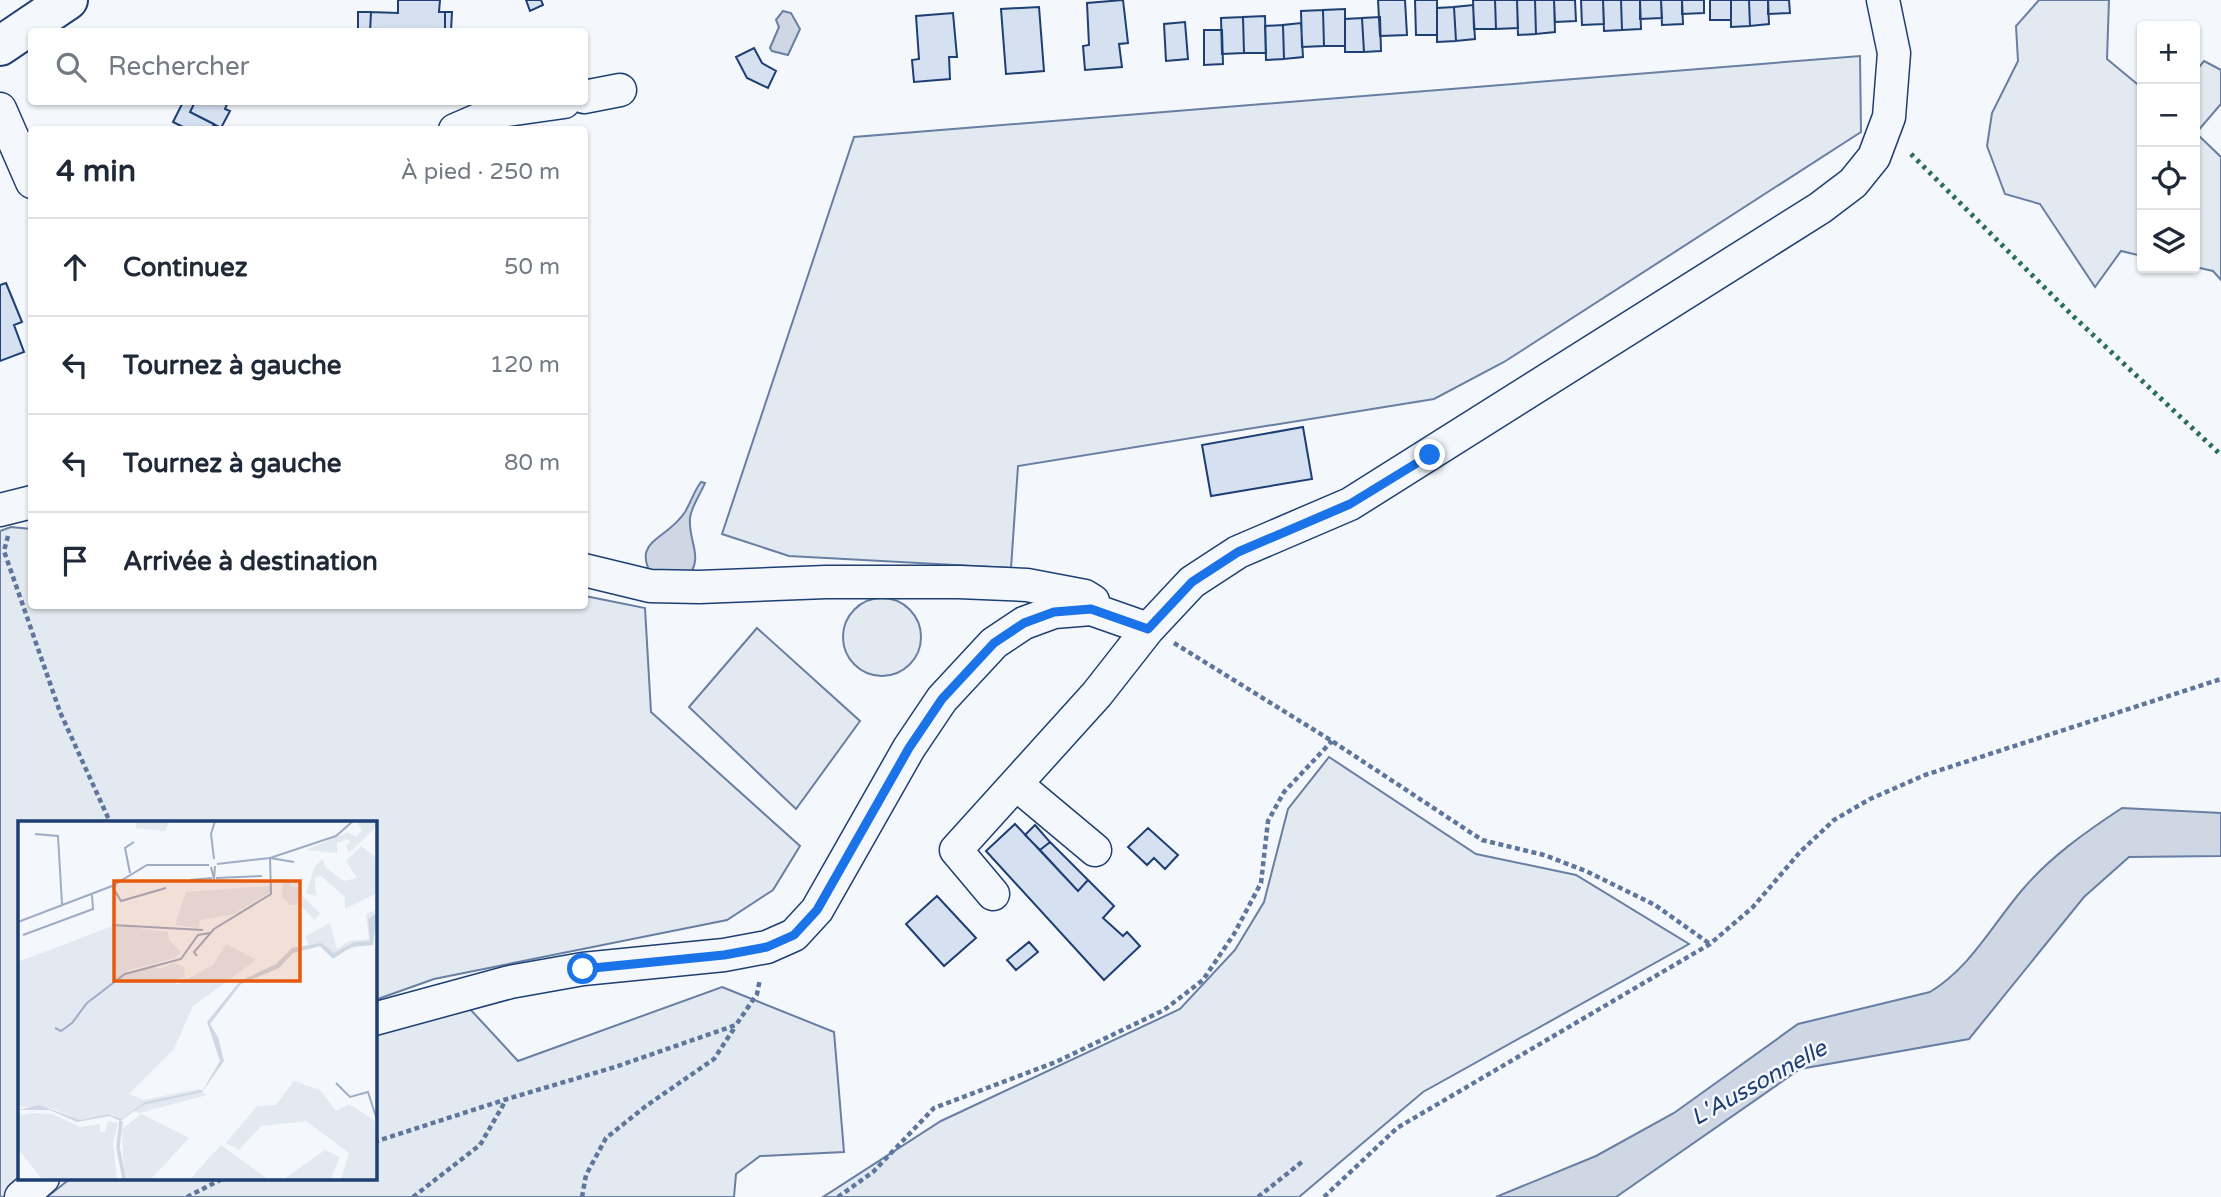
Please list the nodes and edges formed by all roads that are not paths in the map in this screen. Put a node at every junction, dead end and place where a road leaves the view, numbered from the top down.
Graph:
1 (68, 0) edge
2 (1883, 0) edge
3 (0, 46) edge
4 (620, 90) dead end
5 (588, 96) edge
6 (542, 105) edge
7 (0, 109) edge
8 (464, 126) edge
9 (28, 173) edge
10 (28, 505) edge
11 (5, 519) edge
12 (588, 571) edge
13 (1148, 629) junction
14 (1016, 784) junction
15 (1095, 850) dead end
16 (993, 894) dead end
17 (376, 1018) edge
18 (41, 1180) edge
19 (21, 1197) edge

1 - 3 main road
2 - 13 street
4 - 5 street
6 - 8 street
7 - 9 street
10 - 11 street
12 - 13 street
13 - 14 street
13 - 17 street
14 - 15 street
14 - 16 street
18 - 19 street

